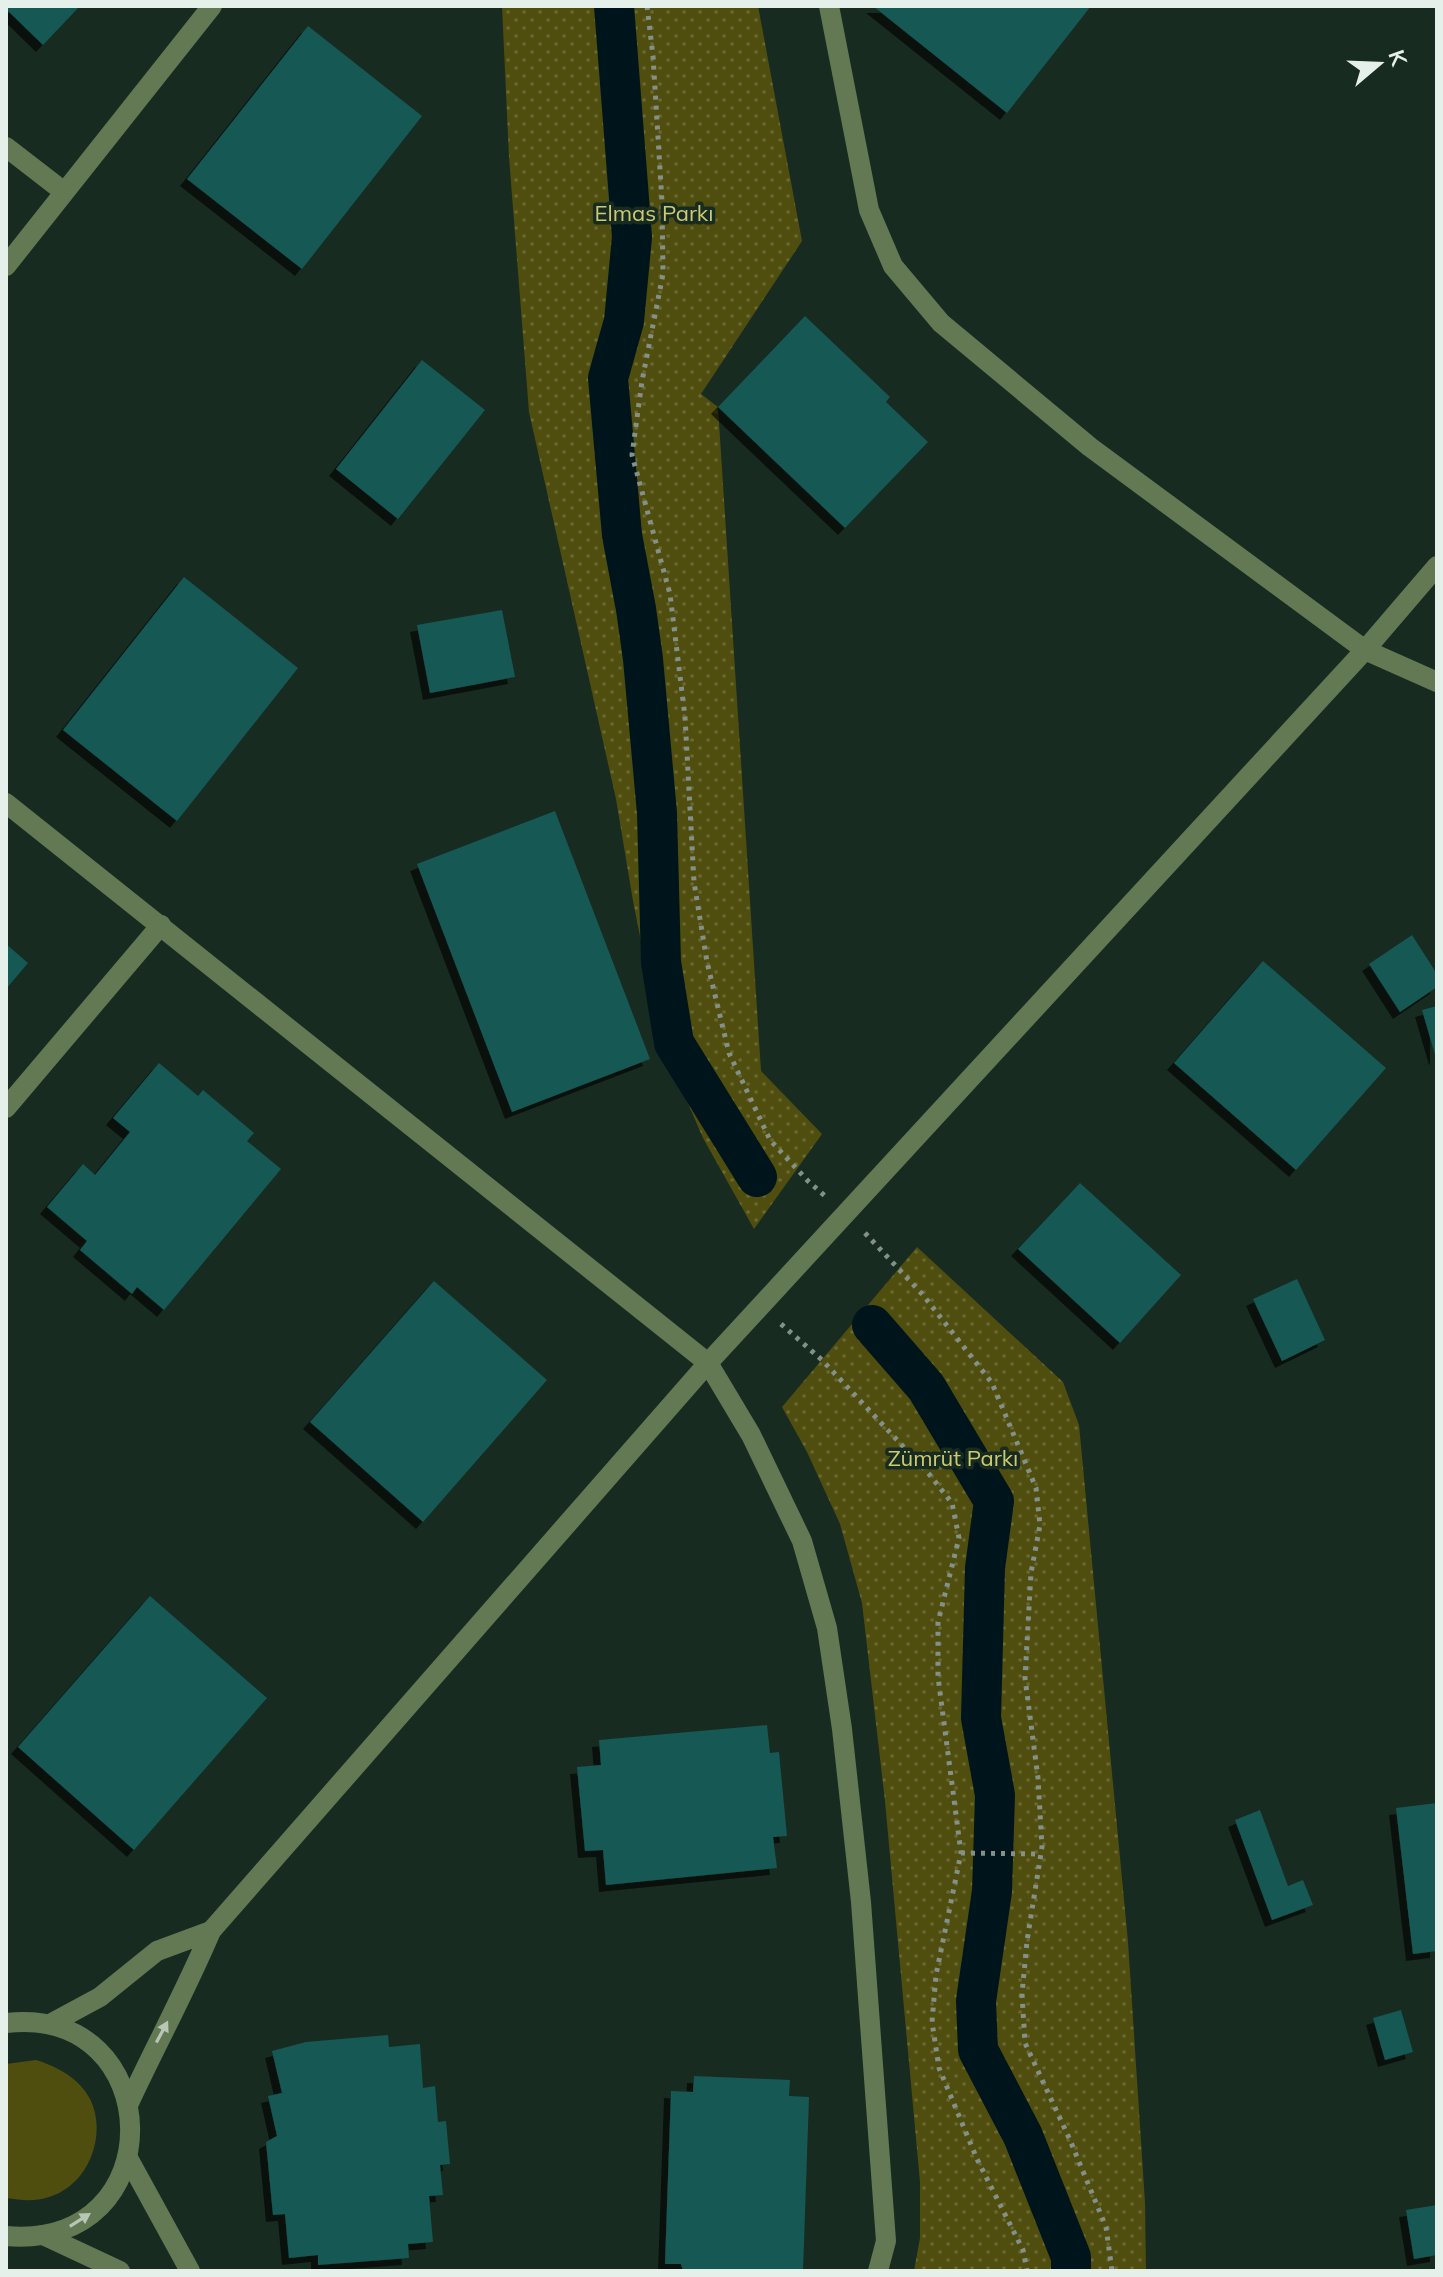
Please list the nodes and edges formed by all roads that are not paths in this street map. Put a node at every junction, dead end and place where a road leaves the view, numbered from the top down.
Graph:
1 (212, 6) edge
2 (829, 6) edge
3 (6, 147) edge
4 (63, 191) junction
5 (6, 266) edge
6 (1437, 566) edge
7 (1365, 650) junction
8 (1437, 682) edge
9 (6, 803) edge
10 (161, 925) junction
11 (6, 1108) edge
12 (708, 1363) junction
13 (211, 1931) junction
14 (7, 2022) edge
15 (50, 2024) junction
16 (129, 2103) junction
17 (128, 2158) junction
18 (43, 2235) junction
19 (6, 2236) edge
20 (120, 2271) edge
21 (190, 2271) edge
22 (878, 2271) edge

1 - 4 street
2 - 7 street
3 - 4 street
4 - 5 street
6 - 7 street
7 - 8 street
7 - 12 street
9 - 10 street
10 - 11 street
10 - 12 street
12 - 13 street
12 - 22 street
13 - 15 street
16 -> 13 street
14 - 15 street
15 - 16 street
16 - 17 street
18 -> 17 street
17 - 21 street
18 - 19 street
18 - 20 street

